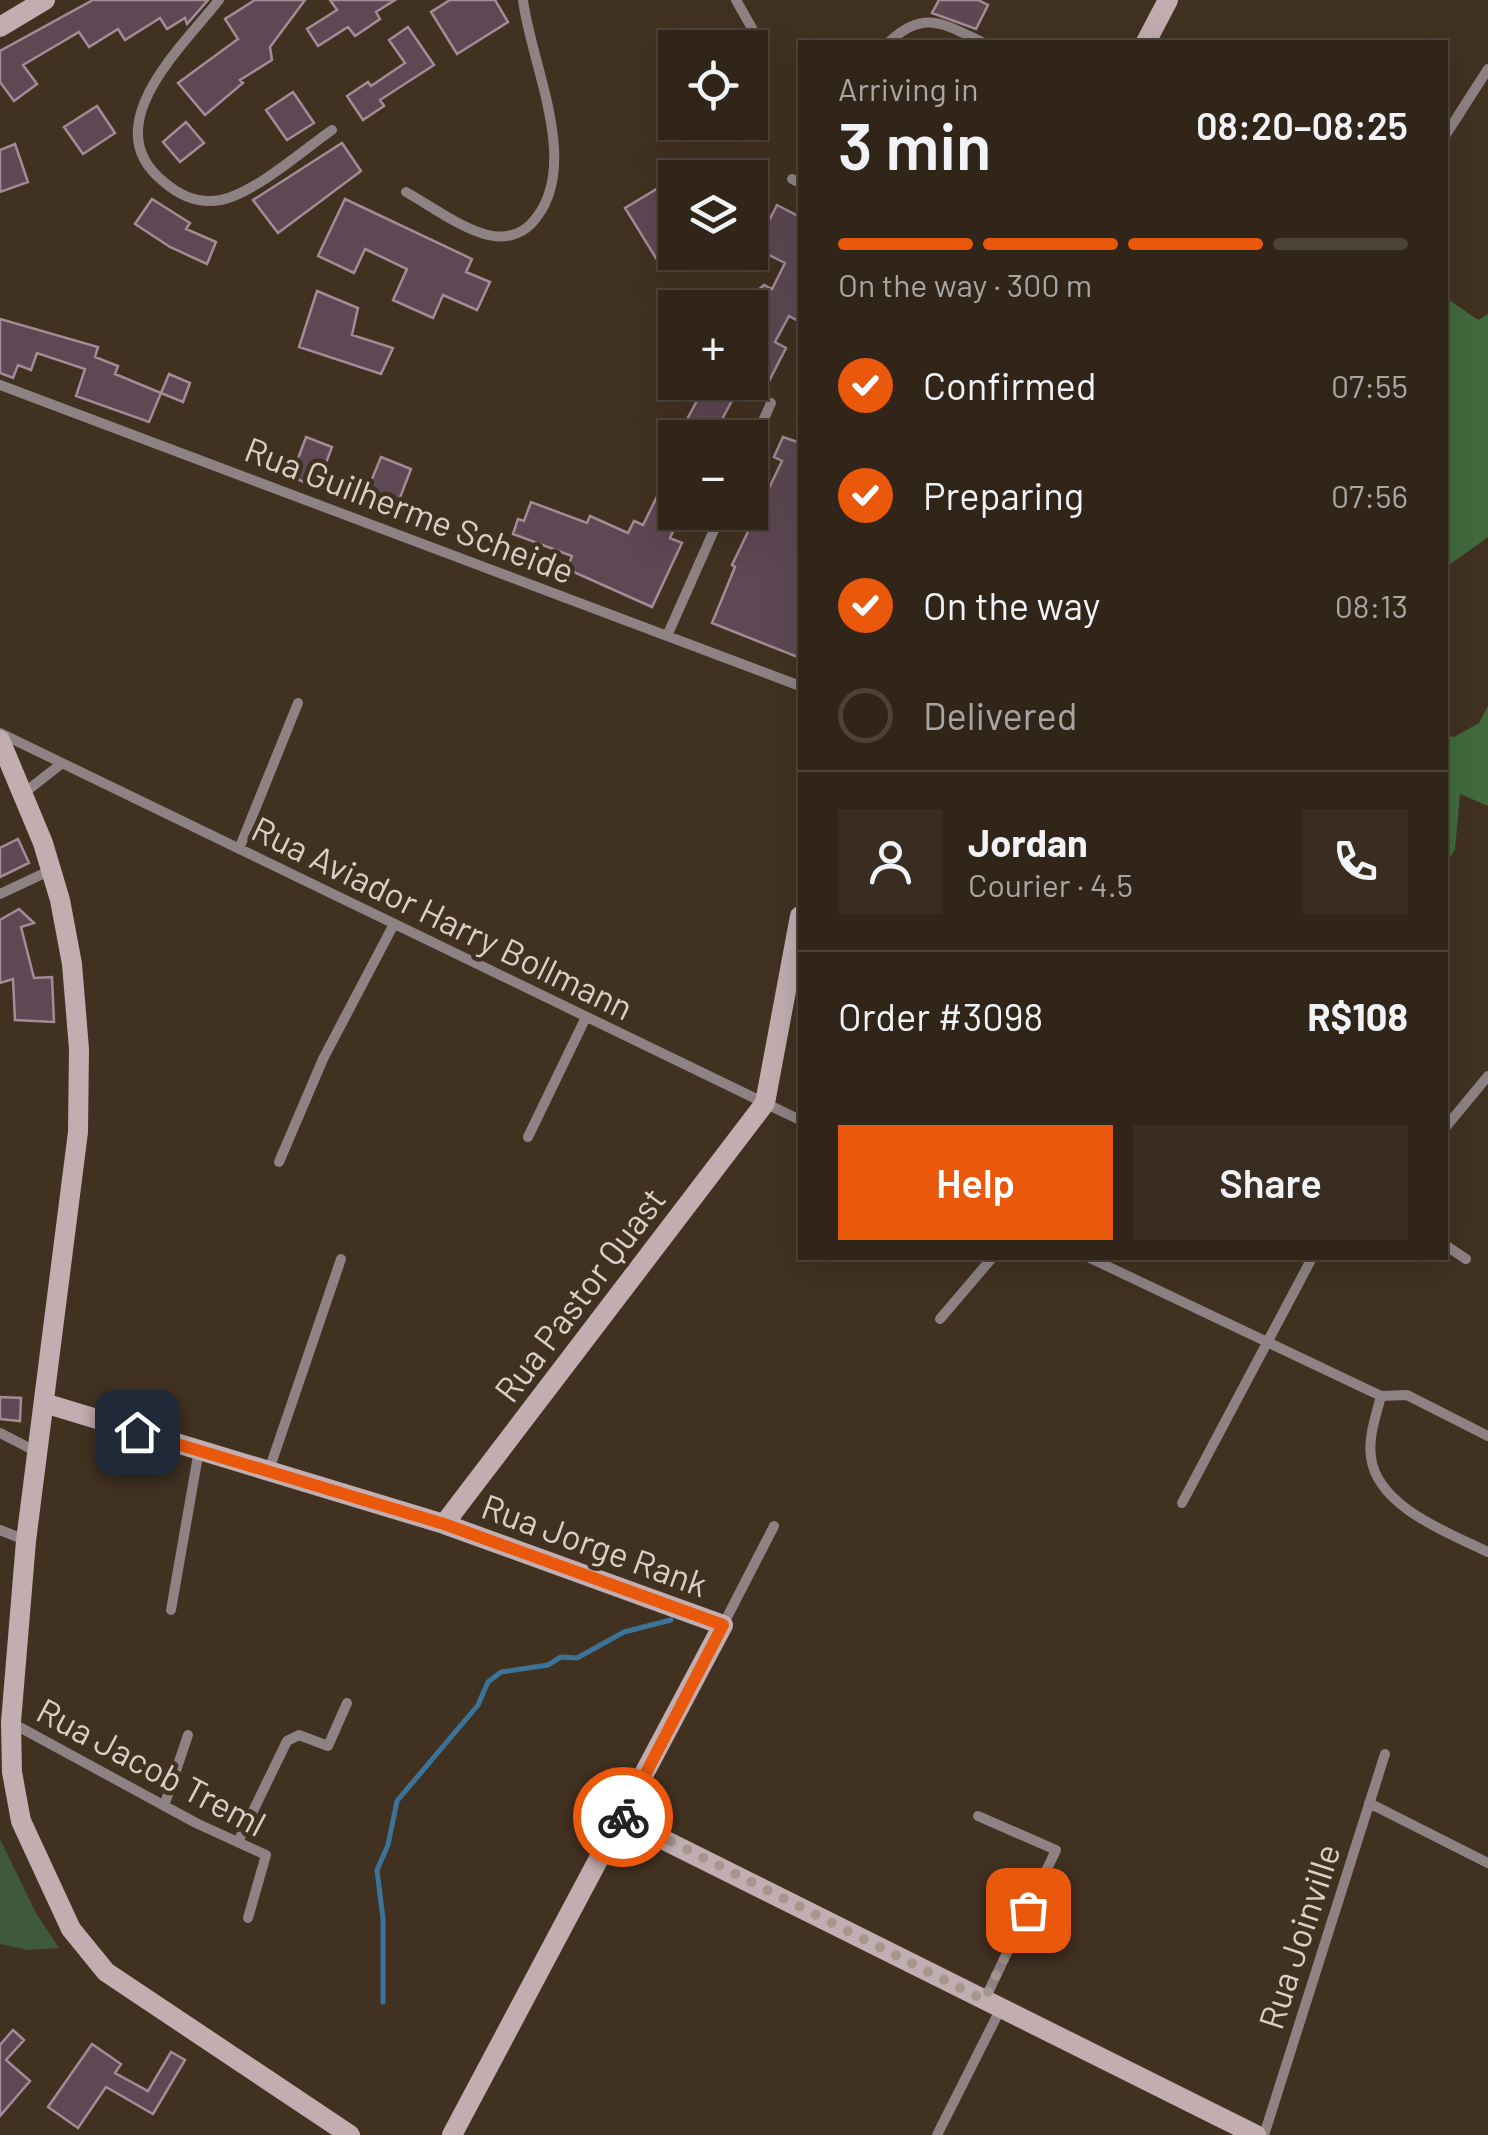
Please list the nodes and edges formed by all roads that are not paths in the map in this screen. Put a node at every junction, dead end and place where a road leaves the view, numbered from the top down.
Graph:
1 (45, 0) edge
2 (219, 0) edge
3 (523, 0) edge
4 (736, 0) edge
5 (1168, 0) edge
6 (0, 27) edge
7 (753, 30) dead end
8 (892, 40) edge
9 (977, 40) edge
10 (1147, 40) edge
11 (1488, 69) edge
12 (332, 130) dead end
13 (1448, 131) edge
14 (406, 192) dead end
15 (0, 384) edge
16 (771, 403) dead end
17 (763, 420) edge
18 (714, 530) edge
19 (667, 636) junction
20 (798, 685) edge
21 (298, 703) dead end
22 (0, 737) edge
23 (61, 764) junction
24 (24, 793) junction
25 (239, 850) junction
26 (52, 870) junction
27 (0, 894) edge
28 (394, 924) junction
29 (798, 927) edge
30 (586, 1017) junction
31 (1488, 1076) edge
32 (765, 1104) junction
33 (798, 1119) edge
34 (1448, 1124) edge
35 (528, 1137) dead end
36 (278, 1162) dead end
37 (1448, 1247) edge
38 (341, 1259) dead end
39 (1466, 1259) dead end
40 (990, 1260) edge
41 (1094, 1260) edge
42 (1311, 1260) edge
43 (940, 1319) dead end
44 (1269, 1342) junction
45 (1381, 1396) junction
46 (44, 1404) junction
47 (0, 1434) edge
48 (1488, 1436) edge
49 (199, 1450) junction
50 (36, 1452) junction
51 (268, 1471) junction
52 (1182, 1503) dead end
53 (444, 1524) junction
54 (774, 1526) dead end
55 (0, 1530) edge
56 (26, 1541) junction
57 (1488, 1552) edge
58 (171, 1610) dead end
59 (723, 1625) junction
60 (347, 1703) dead end
61 (12, 1722) junction
62 (188, 1735) dead end
63 (1385, 1754) dead end
64 (8, 1765) edge
65 (1369, 1803) junction
66 (164, 1806) junction
67 (978, 1816) dead end
68 (622, 1820) junction
69 (238, 1842) junction
70 (1488, 1863) edge
71 (248, 1918) dead end
72 (993, 2004) junction
73 (350, 2135) edge
74 (452, 2135) edge
75 (937, 2135) edge
76 (1260, 2135) edge

1 - 6 street
2 - 12 street
3 - 14 street
4 - 7 street
5 - 10 street
8 - 9 street
11 - 13 street
15 - 19 street, Rua Guilherme Scheide
16 - 17 street
18 - 19 street
19 - 20 street, Rua Guilherme Scheide
21 - 25 street
22 - 23 street, Rua Aviador Harry Bollmann
22 - 24 street
23 - 24 street
23 - 25 street, Rua Aviador Harry Bollmann
24 - 26 street
25 - 28 street, Rua Aviador Harry Bollmann
26 - 27 street
26 - 46 street
28 - 30 street, Rua Aviador Harry Bollmann
28 - 36 street
29 - 32 street
30 - 32 street, Rua Aviador Harry Bollmann
30 - 35 street
31 - 34 street
32 - 33 street, Rua Aviador Harry Bollmann
32 - 53 street, Rua Pastor Quast
37 - 39 street
38 - 51 street
40 - 43 street
41 - 44 street
42 - 44 street
44 - 45 street
44 - 52 street
45 - 48 street
45 - 57 street
46 - 49 street, Rua Jorge Rank
46 - 50 street
47 - 50 street
49 - 51 street, Rua Jorge Rank
49 - 58 street
50 - 56 street
51 - 53 street, Rua Jorge Rank
53 - 59 street, Rua Jorge Rank
54 - 59 street
55 - 56 street
56 - 61 street
59 - 68 street
60 - 69 street
61 - 64 street
61 - 66 street, Rua Jacob Treml
62 - 66 street
63 - 65 street, Rua Joinville
64 - 73 street
65 - 70 street
65 - 76 street, Rua Joinville
66 - 69 street, Rua Jacob Treml
67 - 72 street
68 - 72 street
68 - 74 street
69 - 71 street, Rua Jacob Treml
72 - 75 street
72 - 76 street

